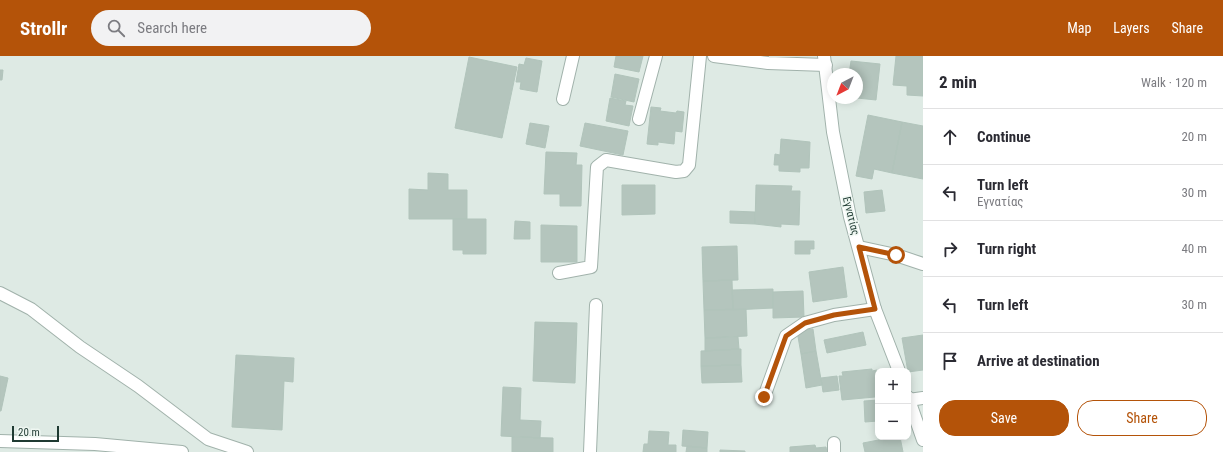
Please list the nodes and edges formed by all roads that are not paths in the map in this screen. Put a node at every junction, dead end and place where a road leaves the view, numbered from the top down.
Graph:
1 (573, 56) edge
2 (656, 56) edge
3 (700, 56) edge
4 (714, 56) edge
5 (825, 60) edge
6 (563, 99) dead end
7 (639, 119) dead end
8 (859, 247) junction
9 (923, 264) edge
10 (559, 273) dead end
11 (0, 293) edge
12 (596, 305) dead end
13 (875, 309) junction
14 (898, 368) edge
15 (764, 397) dead end
16 (911, 398) edge
17 (923, 398) edge
18 (911, 404) edge
19 (923, 440) edge
20 (0, 441) edge
21 (182, 452) edge
22 (247, 452) edge
23 (590, 452) edge

1 - 6 street
2 - 7 street
3 - 10 street
4 - 5 street
5 - 8 street, Εγνατίας
8 - 9 street
8 - 13 street, Εγνατίας
11 - 22 street
12 - 23 street
13 - 14 street, Εγνατίας
13 - 15 street
16 - 17 street
18 - 19 street
20 - 21 street

